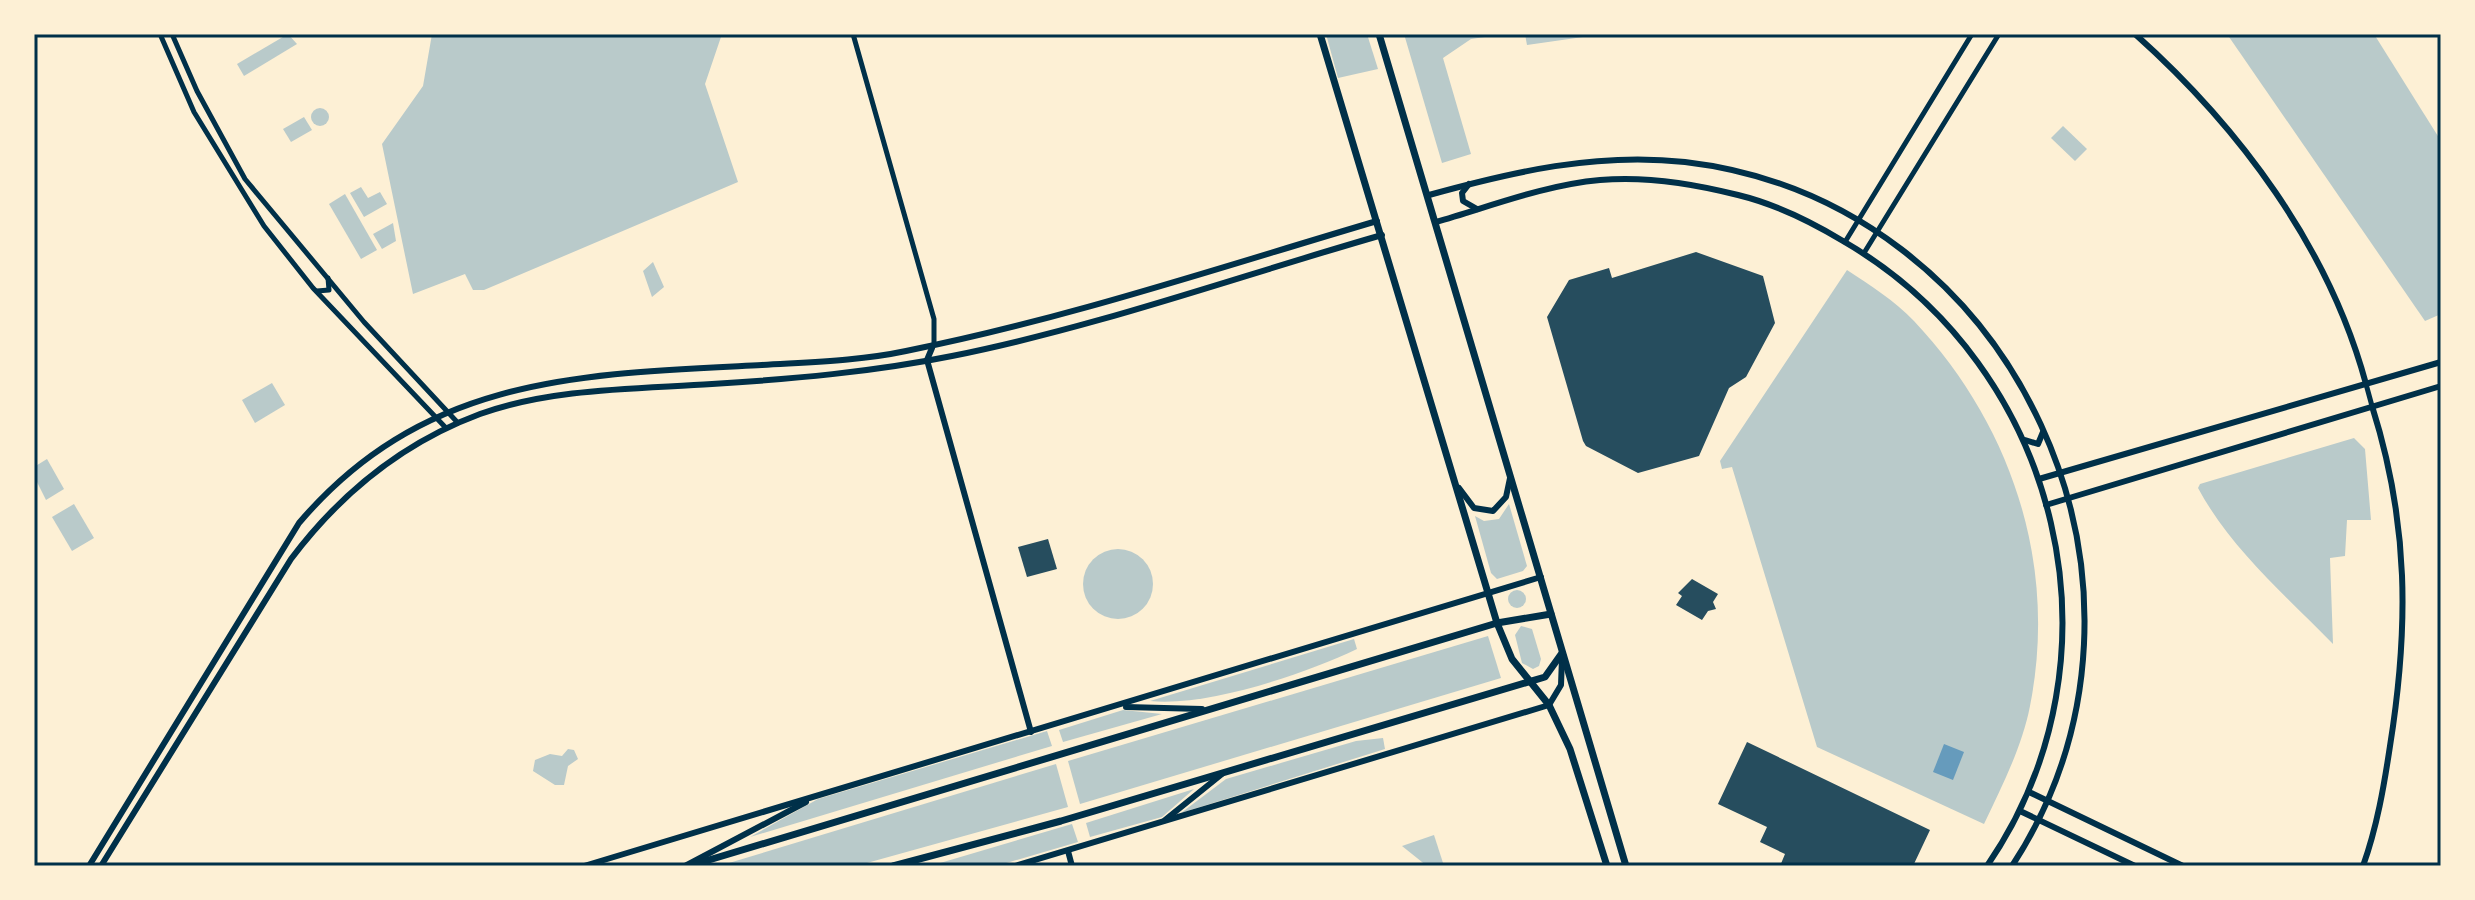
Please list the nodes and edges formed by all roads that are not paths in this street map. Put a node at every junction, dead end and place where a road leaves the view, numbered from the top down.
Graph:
1 (160, 34) edge
2 (172, 34) edge
3 (853, 34) edge
4 (1320, 34) edge
5 (1379, 34) edge
6 (1972, 34) edge
7 (1999, 34) edge
8 (2135, 34) edge
9 (1469, 184) junction
10 (1429, 195) junction
11 (1481, 209) junction
12 (1377, 221) junction
13 (1857, 221) junction
14 (1436, 222) junction
15 (1876, 232) junction
16 (1382, 235) junction
17 (1845, 242) junction
18 (1864, 253) junction
19 (327, 276) junction
20 (313, 288) junction
21 (934, 346) junction
22 (927, 360) junction
23 (2441, 362) edge
24 (2366, 384) junction
25 (2441, 386) edge
26 (2372, 406) junction
27 (447, 411) junction
28 (436, 416) junction
29 (458, 423) junction
30 (446, 428) junction
31 (2043, 431) junction
32 (2022, 437) junction
33 (1510, 469) junction
34 (2061, 474) junction
35 (2039, 479) junction
36 (1457, 485) junction
37 (2068, 498) junction
38 (2046, 505) junction
39 (1541, 577) junction
40 (1489, 593) junction
41 (1551, 614) junction
42 (1497, 623) junction
43 (1562, 653) junction
44 (1527, 680) junction
45 (1549, 705) junction
46 (1120, 707) junction
47 (1218, 709) junction
48 (1031, 732) junction
49 (1227, 770) junction
50 (2029, 792) junction
51 (816, 797) junction
52 (2048, 801) junction
53 (2020, 811) junction
54 (2039, 820) junction
55 (1162, 822) junction
56 (1068, 851) junction
57 (89, 866) edge
58 (101, 866) edge
59 (584, 866) edge
60 (687, 866) edge
61 (893, 866) edge
62 (1015, 866) edge
63 (1072, 866) edge
64 (1607, 866) edge
65 (1626, 866) edge
66 (1987, 866) edge
67 (2012, 866) edge
68 (2135, 866) edge
69 (2183, 866) edge
70 (2363, 866) edge

1 - 20 street
2 - 19 street
3 - 21 street
4 - 12 main road
5 - 10 main road
6 - 13 street
7 - 15 street
8 - 24 street
9 - 10 street
9 - 11 street
9 - 13 street
10 - 14 main road
11 - 14 street
11 - 17 street
12 - 16 main road
12 - 21 street
13 - 15 street
13 - 17 street
14 - 33 main road
15 - 18 street
15 - 31 street
16 - 22 street
16 - 36 main road
17 - 18 street
18 - 32 street
19 - 20 street
19 - 27 street
20 - 28 street
21 - 22 street
21 - 27 street
22 - 29 street
22 - 48 street
23 - 24 street
24 - 26 street
24 - 34 street
25 - 26 street
26 - 37 street
26 - 70 street
27 - 28 street
27 - 29 street
28 - 30 street
28 - 57 street
29 - 30 street
30 - 58 street
31 - 32 street
31 - 34 street
32 - 35 street
33 - 36 street
33 - 39 main road
34 - 35 street
34 - 37 street
35 - 38 street
36 - 40 main road
37 - 38 street
37 - 52 street
38 - 50 street
39 - 40 street
39 - 41 main road
40 - 42 main road
40 - 46 street
41 - 42 main road
41 - 43 main road
42 - 44 main road
42 - 47 main road
43 - 44 main road
43 - 45 street
43 - 65 main road
44 - 45 main road
44 - 49 main road
45 - 55 street
45 - 64 main road
46 - 47 street
46 - 48 street
47 - 60 main road
48 - 51 street
49 - 55 street
49 - 61 main road
50 - 52 street
50 - 53 street
51 - 59 street
51 - 60 street
52 - 54 street
52 - 69 street
53 - 54 street
53 - 66 street
54 - 67 street
54 - 68 street
55 - 56 street
56 - 62 street
56 - 63 street

